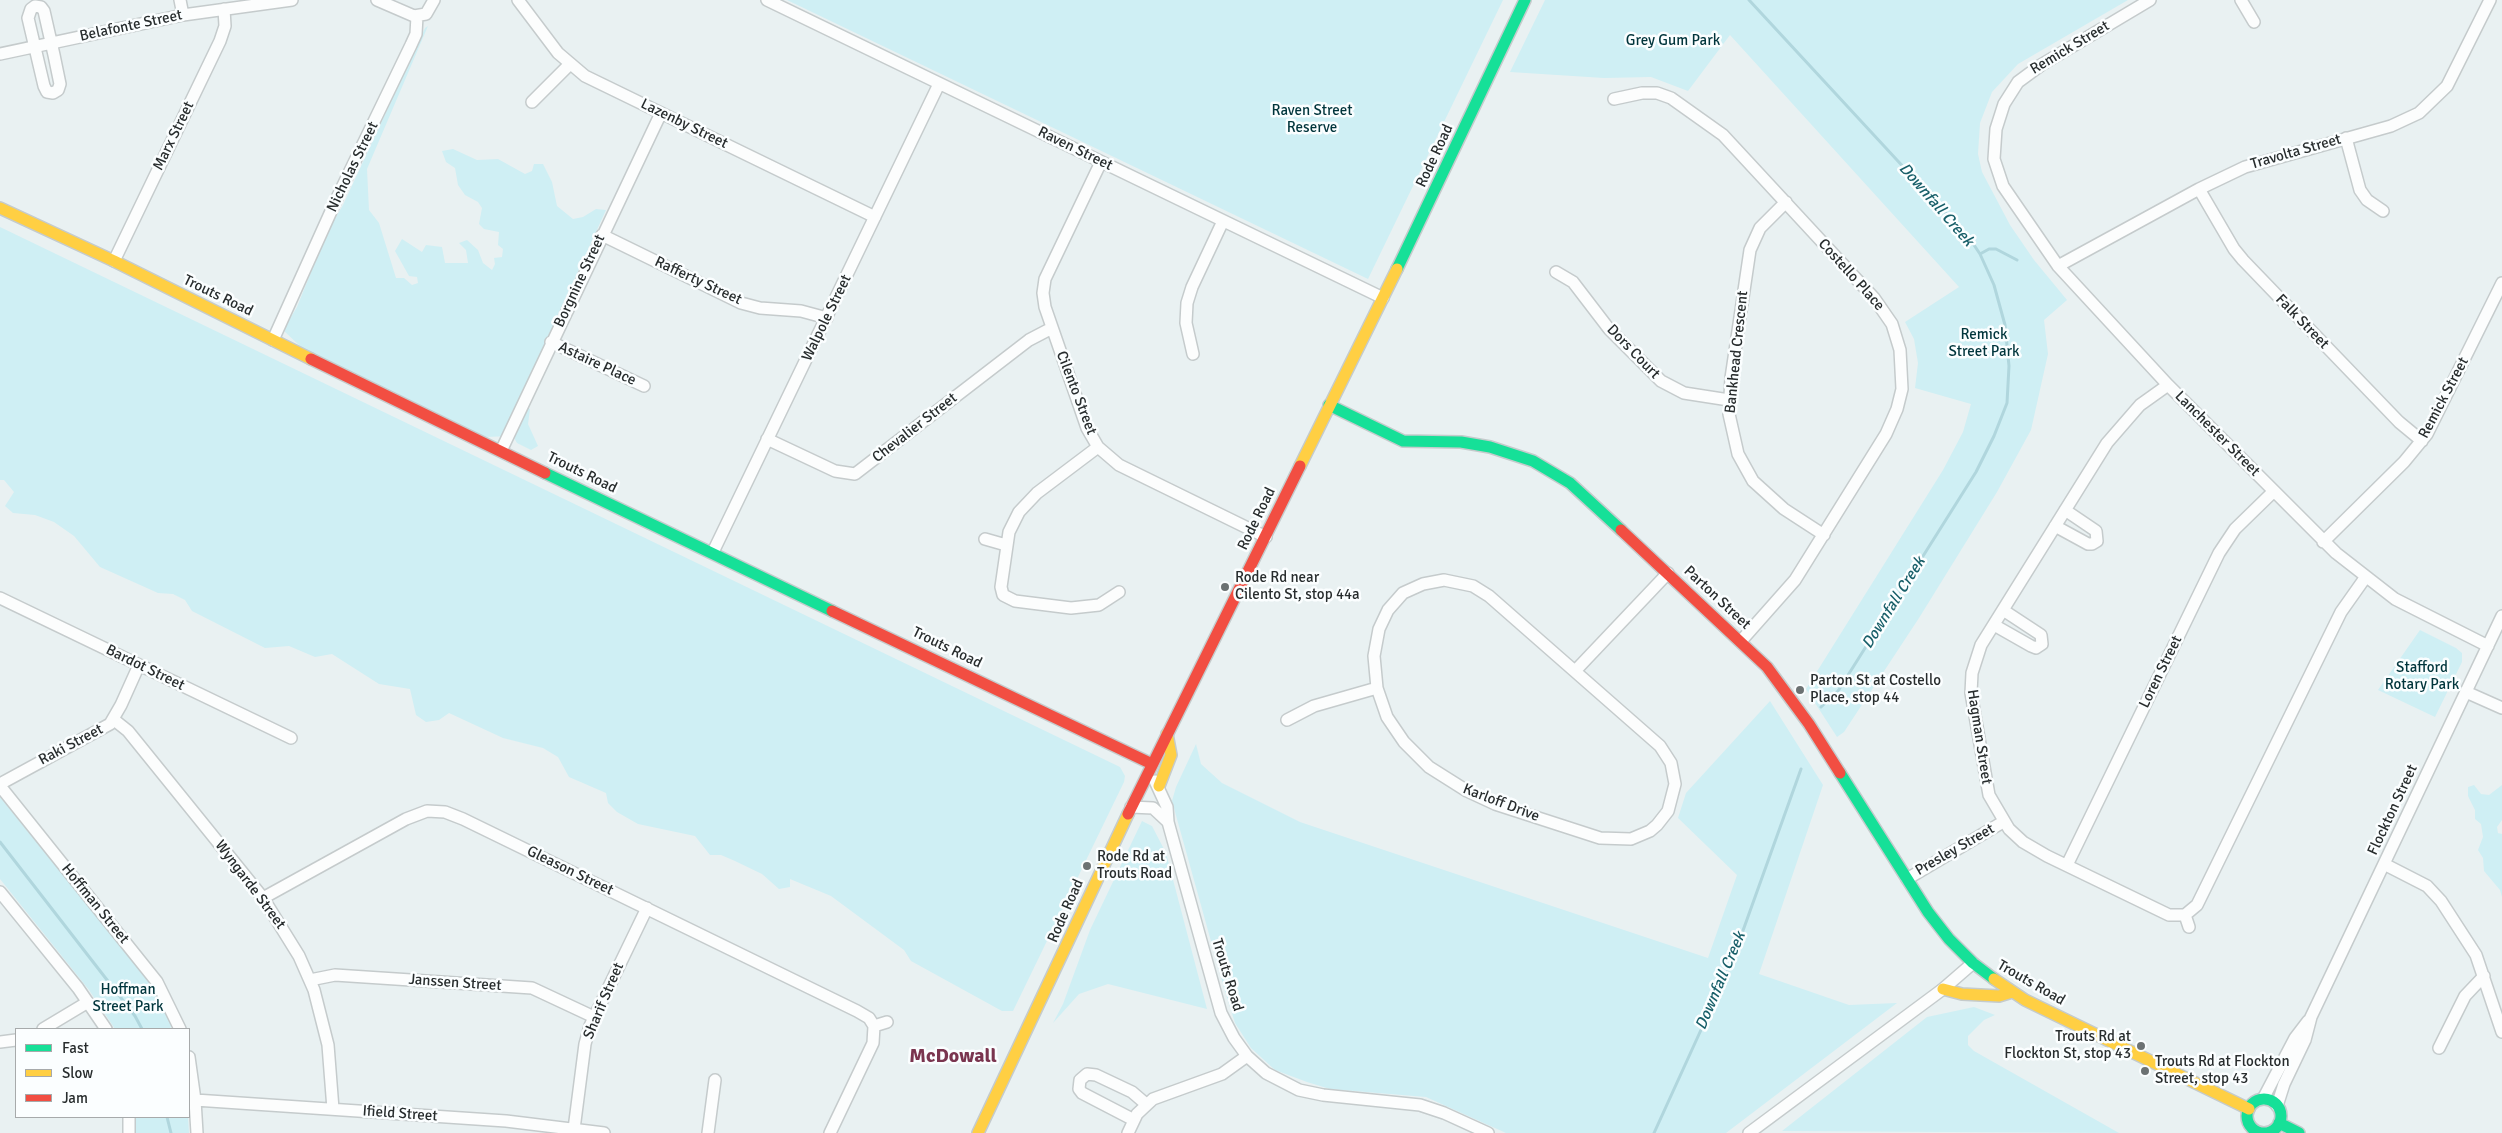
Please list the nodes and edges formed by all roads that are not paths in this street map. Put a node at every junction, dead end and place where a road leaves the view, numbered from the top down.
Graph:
1 (180, 0) edge
2 (292, 0) edge
3 (377, 0) edge
4 (434, 0) edge
5 (518, 0) edge
6 (767, 0) edge
7 (1525, 0) edge
8 (2150, 0) edge
9 (2241, 0) edge
10 (2490, 0) edge
11 (224, 8) junction
12 (183, 15) junction
13 (416, 16) junction
14 (2254, 22) dead end
15 (51, 42) junction
16 (34, 46) junction
17 (0, 54) edge
18 (569, 65) junction
19 (939, 84) junction
20 (1614, 99) dead end
21 (532, 102) dead end
22 (661, 112) junction
23 (2346, 138) junction
24 (1101, 162) junction
25 (1996, 168) joint
26 (2199, 189) junction
27 (1786, 202) junction
28 (0, 208) edge
29 (2383, 211) dead end
30 (875, 217) junction
31 (1223, 221) junction
32 (602, 235) junction
33 (114, 261) junction
34 (2058, 266) junction
35 (1556, 272) dead end
36 (2502, 283) edge
37 (1383, 298) junction
38 (827, 318) junction
39 (1052, 328) junction
40 (273, 340) junction
41 (551, 342) junction
42 (1193, 354) dead end
43 (2168, 385) junction
44 (644, 386) dead end
45 (1729, 400) junction
46 (1329, 405) junction
47 (767, 439) junction
48 (2422, 441) junction
49 (1098, 447) junction
50 (501, 451) junction
51 (2274, 491) junction
52 (2065, 510) junction
53 (2055, 526) junction
54 (1824, 535) junction
55 (1266, 537) junction
56 (985, 539) dead end
57 (2323, 542) junction
58 (1006, 545) junction
59 (713, 552) junction
60 (1668, 573) junction
61 (2366, 578) junction
62 (1119, 592) dead end
63 (0, 598) edge
64 (2003, 610) junction
65 (2502, 616) edge
66 (1994, 625) junction
67 (1741, 641) junction
68 (2488, 646) junction
69 (139, 665) junction
70 (1576, 670) junction
71 (1377, 688) junction
72 (2466, 692) junction
73 (2502, 708) edge
74 (113, 720) junction
75 (1287, 720) dead end
76 (1167, 734) junction
77 (291, 738) dead end
78 (1150, 769) junction
79 (0, 785) edge
80 (1159, 786) junction
81 (1131, 806) junction
82 (1168, 822) junction
83 (2003, 822) junction
84 (2384, 864) junction
85 (2067, 865) junction
86 (1907, 879) junction
87 (0, 892) edge
88 (263, 898) junction
89 (647, 908) junction
90 (1973, 963) junction
91 (2484, 976) junction
92 (310, 980) junction
93 (1943, 989) junction
94 (2012, 992) junction
95 (88, 1002) junction
96 (594, 1017) junction
97 (2312, 1017) junction
98 (887, 1022) dead end
99 (874, 1026) junction
100 (45, 1028) edge
101 (105, 1028) edge
102 (180, 1028) edge
103 (2502, 1032) edge
104 (15, 1040) edge
105 (0, 1042) edge
106 (2439, 1048) dead end
107 (1247, 1056) junction
108 (190, 1063) edge
109 (715, 1080) dead end
110 (2263, 1099) junction
111 (196, 1100) junction
112 (1146, 1104) junction
113 (2277, 1106) junction
114 (333, 1109) junction
115 (2248, 1109) junction
116 (128, 1118) edge
117 (1134, 1120) junction
118 (2278, 1123) junction
119 (533, 1128) edge
120 (574, 1129) junction
121 (2250, 1130) edge
122 (129, 1133) edge
123 (197, 1133) edge
124 (604, 1133) edge
125 (708, 1133) edge
126 (830, 1133) edge
127 (978, 1133) edge
128 (1128, 1133) edge
129 (1488, 1133) edge
130 (1749, 1133) edge
131 (2264, 1133) edge
132 (2299, 1133) edge

1 - 12 street
2 - 11 street, Belafonte Street
3 - 13 street
4 - 13 street
5 - 18 street, Lazenby Street
6 - 19 street, Raven Street
7 - 37 street, Rode Road
8 - 25 street, Remick Street
9 - 14 street
10 - 23 street, Travolta Street
11 - 12 street, Belafonte Street
11 - 33 street, Marx Street
12 - 15 street, Belafonte Street
13 - 40 street, Nicholas Street
15 - 16 street, Belafonte Street
15 - 16 street
15 - 16 street
16 - 17 street, Belafonte Street
18 - 21 street
18 - 22 street, Lazenby Street
19 - 24 street, Raven Street
19 - 30 street, Walpole Street
20 - 27 street, Costello Place
22 - 30 street, Lazenby Street
22 - 32 street, Borgnine Street
23 - 26 street, Travolta Street
23 - 29 street
24 - 31 street, Raven Street
24 - 39 street, Cilento Street
25 - 34 street, Lanchester Street
26 - 34 street, Travolta Street
26 - 48 street, Falk Street
27 - 45 street, Bankhead Crescent
27 - 54 street, Costello Place
28 - 33 street, Trouts Road
30 - 38 street, Walpole Street
31 - 37 street, Raven Street
31 - 42 street
32 - 38 street, Rafferty Street
32 - 41 street, Borgnine Street
33 - 40 street, Trouts Road
34 - 43 street, Lanchester Street
35 - 45 street, Dors Court
36 - 48 street, Remick Street
37 - 46 street, Rode Road
38 - 47 street, Walpole Street
39 - 47 street, Chevalier Street
39 - 49 street, Cilento Street
40 - 50 street, Trouts Road
41 - 44 street, Astaire Place
41 - 50 street, Borgnine Street
43 - 51 street, Lanchester Street
43 - 52 street, Hagman Street
45 - 54 street, Bankhead Crescent
46 - 55 street, Rode Road
46 - 60 street, Parton Street
47 - 59 street, Walpole Street
48 - 57 street, Remick Street
49 - 55 street, Cilento Street
49 - 58 street
50 - 59 street, Trouts Road
51 - 57 street, Lanchester Street
51 - 85 street, Loren Street
52 - 53 street, Hagman Street
52 - 53 street
53 - 64 street, Hagman Street
54 - 67 street, Costello Place
55 - 76 street, Rode Road
56 - 58 street
57 - 61 street, Lanchester Street
58 - 62 street
59 - 78 street, Trouts Road
60 - 67 street, Parton Street
60 - 70 street
61 - 68 street, Lanchester Street
61 - 85 street, Hagman Street
63 - 69 street, Bardot Street
64 - 66 street, Hagman Street
64 - 66 street
65 - 68 street, Flockton Street
66 - 83 street, Hagman Street
67 - 86 street, Parton Street
68 - 72 street, Flockton Street
69 - 74 street, Raki Street
69 - 77 street, Bardot Street
70 - 71 street, Karloff Drive
70 - 71 street, Karloff Drive
71 - 75 street
72 - 73 street
72 - 84 street, Flockton Street
74 - 79 street, Raki Street
74 - 88 street, Wyngarde Street
76 - 78 street, Rode Road
76 - 80 street
78 - 80 street, Trouts Road
78 - 81 street, Rode Road
79 - 102 street, Hoffman Street
80 - 82 street, Trouts Road
81 - 82 street
81 - 127 street, Rode Road
82 - 107 street, Trouts Road
83 - 85 street, Hagman Street
83 - 86 street, Presley Street
84 - 91 street
84 - 97 street, Flockton Street
86 - 90 street, Parton Street
87 - 95 street
88 - 89 street, Gleason Street
88 - 92 street, Wyngarde Street
89 - 96 street, Sharif Street
89 - 99 street, Gleason Street
90 - 93 street
90 - 94 street, Trouts Road
91 - 103 street
91 - 106 street
92 - 96 street, Janssen Street
92 - 114 street, Wyngarde Street
93 - 94 street
93 - 130 street
94 - 115 street, Trouts Road
95 - 100 street
95 - 101 street
96 - 120 street, Sharif Street
97 - 110 street, Flockton Street
97 - 113 street, Flockton Street
98 - 99 street
99 - 126 street
104 - 105 street
107 - 112 street
107 - 129 street, Trouts Road
108 - 111 street
109 - 125 street
110 - 113 street
110 - 115 street
111 - 114 street, Ifield Street
111 - 123 street
112 - 117 street
112 - 117 street
113 - 118 street
114 - 119 street, Ifield Street
115 - 121 street
116 - 122 street
117 - 128 street
118 - 131 street
118 - 132 street
119 - 120 street, Ifield Street
120 - 124 street, Ifield Street
121 - 131 street

